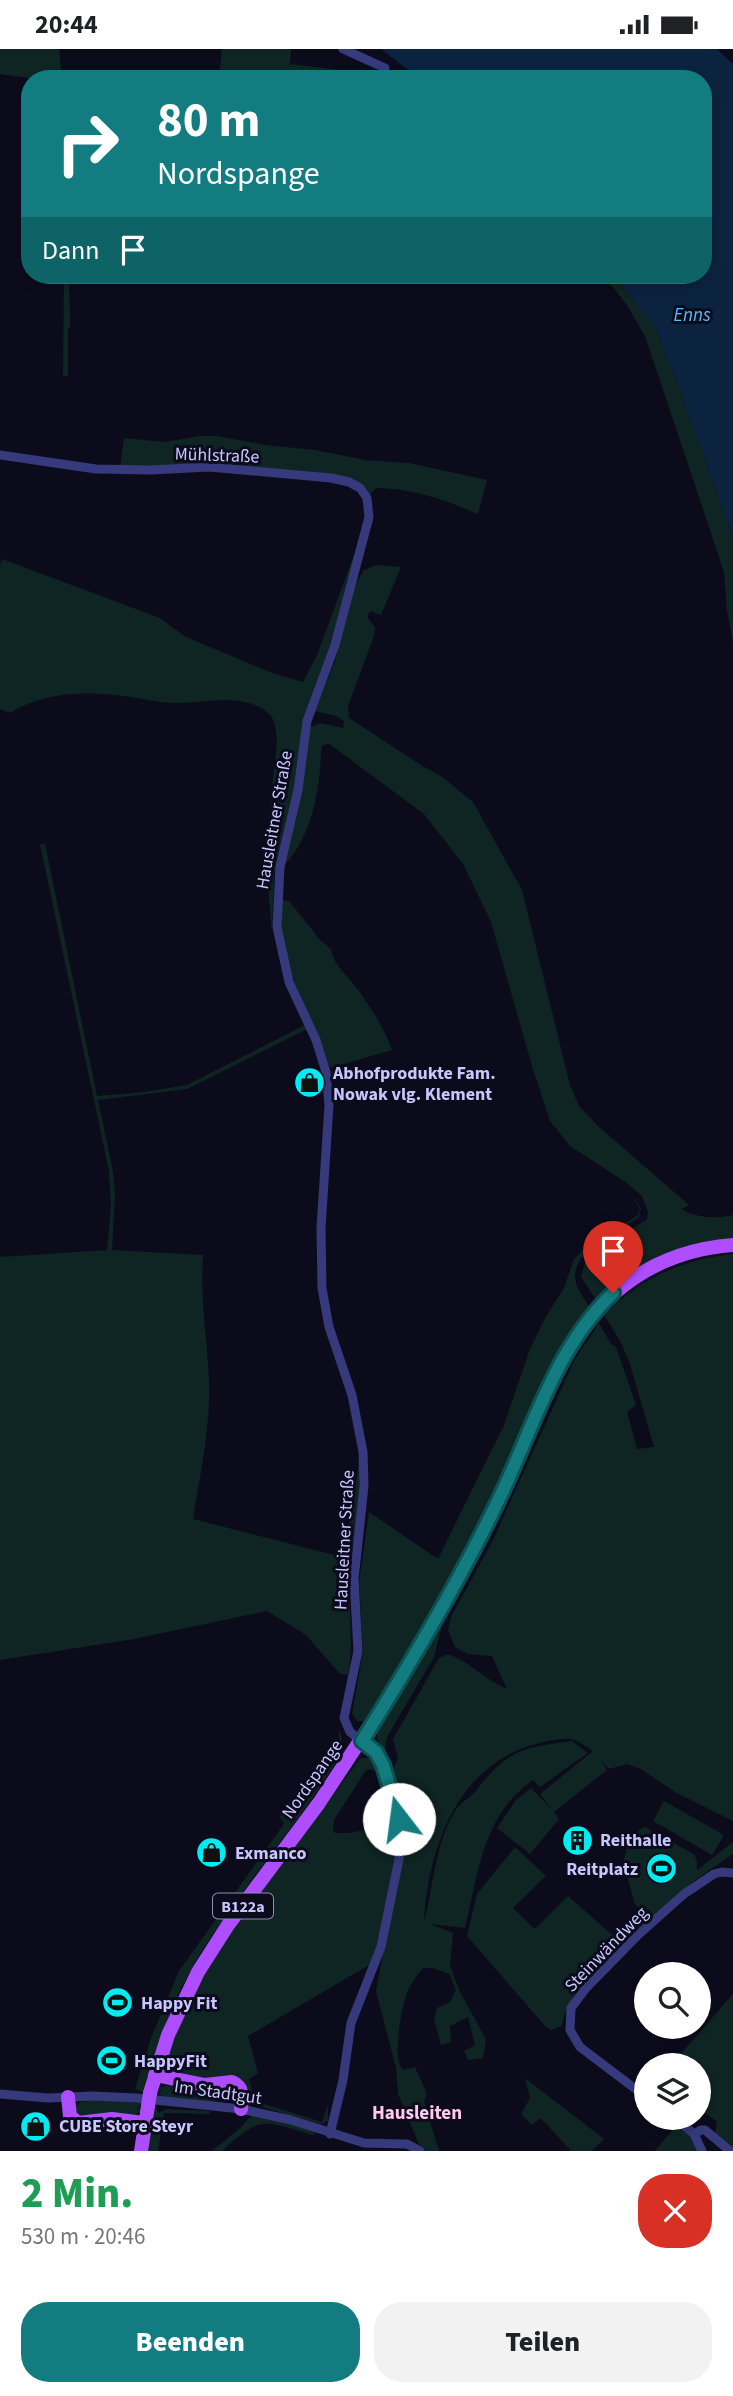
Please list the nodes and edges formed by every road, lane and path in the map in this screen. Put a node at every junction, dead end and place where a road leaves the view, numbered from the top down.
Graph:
1 (343, 49) edge
2 (385, 68) dead end
3 (0, 454) edge
4 (360, 557) joint
5 (733, 1245) edge
6 (362, 1741) junction
7 (733, 1873) edge
8 (155, 2075) junction
9 (0, 2087) edge
10 (634, 2088) edge
11 (0, 2094) edge
12 (16, 2094) junction
13 (68, 2097) junction
14 (241, 2109) junction
15 (144, 2123) junction
16 (689, 2130) edge
17 (330, 2134) junction
18 (694, 2134) junction
19 (141, 2151) edge
20 (420, 2151) edge
21 (702, 2151) edge
22 (730, 2151) edge

1 - 2 street
3 - 4 street, Mühlstraße
4 - 6 street, Hausleitner Straße
5 - 6 main road, Nordspange / B122a
6 - 8 main road, Nordspange / B122a
6 - 17 street, Hausleitner Straße
7 - 10 street, Steinwändweg
8 - 14 main road
8 - 15 main road, Nordspange / B122a
9 - 12 street, Im Stadtgut
11 - 12 street, Im Stadtgut
12 - 13 street, Im Stadtgut
13 - 14 street, Im Stadtgut
13 - 15 main road
14 - 17 street, Im Stadtgut
15 - 19 main road, Nordspange / B122a
16 - 18 street
17 - 20 street
18 - 21 street
18 - 22 street

